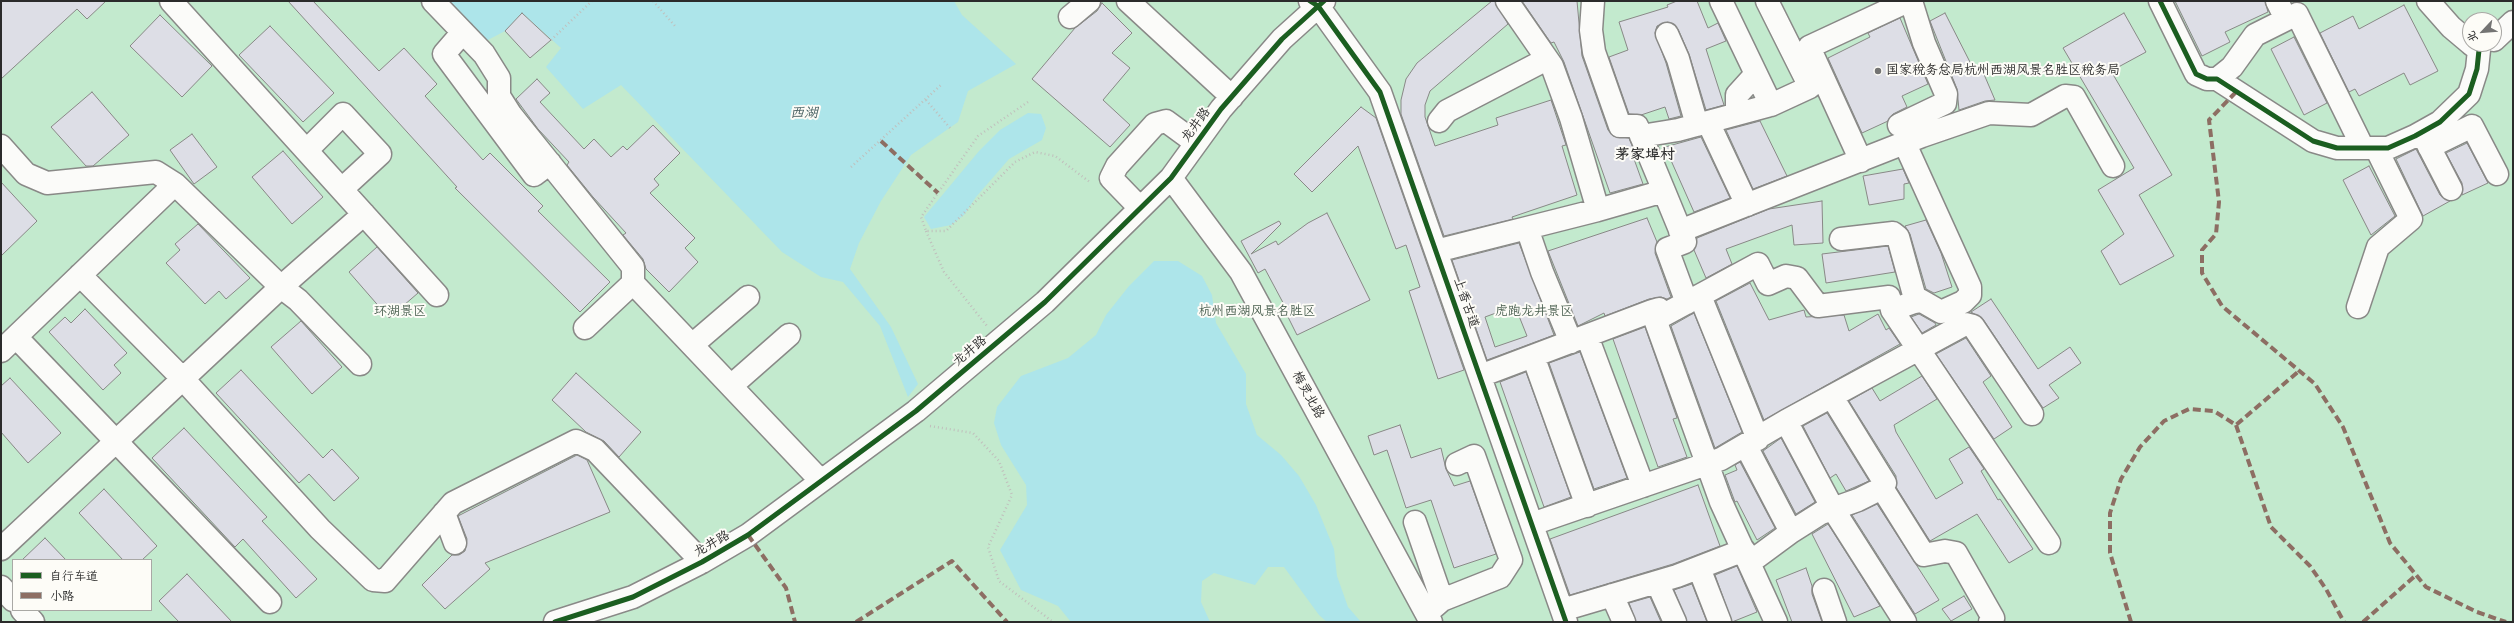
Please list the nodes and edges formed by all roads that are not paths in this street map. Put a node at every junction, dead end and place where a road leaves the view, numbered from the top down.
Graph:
1 (171, 1) edge
2 (433, 1) edge
3 (1089, 1) edge
4 (1128, 1) edge
5 (1506, 1) edge
6 (1593, 1) edge
7 (1721, 1) edge
8 (1767, 1) edge
9 (1908, 1) edge
10 (1911, 1) edge
11 (2160, 1) edge
12 (2428, 1) edge
13 (1318, 3) edge
14 (2282, 10) edge
15 (1070, 17) dead end
16 (2513, 22) edge
17 (2502, 29) edge
18 (463, 32) junction
19 (1667, 34) dead end
20 (2462, 34) edge
21 (2479, 52) edge
22 (1547, 59) junction
23 (1756, 74) junction
24 (2217, 79) junction
25 (1232, 97) junction
26 (1771, 105) junction
27 (1737, 114) junction
28 (1439, 121) dead end
29 (1702, 123) junction
30 (1902, 134) junction
31 (1641, 136) junction
32 (2426, 139) junction
33 (1196, 143) junction
34 (1, 146) edge
35 (2369, 148) junction
36 (307, 150) junction
37 (1861, 160) junction
38 (550, 163) junction
39 (2114, 166) dead end
40 (2498, 174) dead end
41 (1171, 178) junction
42 (175, 184) junction
43 (342, 189) junction
44 (2451, 189) dead end
45 (1664, 191) junction
46 (1747, 205) junction
47 (1140, 208) junction
48 (1598, 210) junction
49 (364, 214) junction
50 (1527, 228) junction
51 (1680, 231) junction
52 (1841, 239) dead end
53 (1436, 251) junction
54 (80, 275) junction
55 (633, 283) junction
56 (281, 287) junction
57 (437, 295) dead end
58 (748, 297) dead end
59 (1694, 299) junction
60 (1916, 302) junction
61 (2358, 307) dead end
62 (1892, 310) junction
63 (1652, 311) junction
64 (585, 328) dead end
65 (789, 335) dead end
66 (1579, 339) junction
67 (8, 344) edge
68 (692, 345) junction
69 (1918, 350) junction
70 (1533, 356) junction
71 (360, 364) dead end
72 (1480, 376) junction
73 (184, 378) junction
74 (731, 386) junction
75 (1832, 397) junction
76 (2032, 414) dead end
77 (1786, 421) junction
78 (117, 440) junction
79 (1752, 442) junction
80 (1457, 464) dead end
81 (1708, 464) junction
82 (821, 482) junction
83 (1643, 486) junction
84 (1882, 488) junction
85 (1586, 506) junction
86 (1833, 509) junction
87 (444, 513) junction
88 (1415, 522) dead end
89 (1532, 524) junction
90 (1791, 532) junction
91 (455, 543) dead end
92 (2049, 543) dead end
93 (1, 549) edge
94 (1747, 557) junction
95 (702, 562) junction
96 (1699, 568) junction
97 (1657, 582) junction
98 (1, 587) edge
99 (1824, 590) dead end
100 (1612, 595) junction
101 (12, 599) edge
102 (270, 602) dead end
103 (23, 611) edge
104 (1434, 612) edge
105 (1564, 616) edge
106 (1769, 620) edge
107 (33, 622) edge
108 (555, 622) edge
109 (1624, 622) edge
110 (1675, 622) edge
111 (1720, 622) edge
112 (1835, 622) edge
113 (1905, 622) edge
114 (1990, 622) edge

1 - 36 street
2 - 18 street
3 - 15 street
4 - 25 street
5 - 22 street
6 - 31 street
7 - 23 street
8 - 26 street
9 - 37 street
10 - 30 street
11 - 24 street
12 - 20 street
13 - 25 street, 龙井路
13 - 53 street, 上香古道
14 - 24 street
14 - 35 street
16 - 17 street
18 - 38 street
18 - 38 street
19 - 29 street
21 - 32 street
22 - 28 street
22 - 48 street
23 - 26 street
23 - 27 street
24 - 35 street
25 - 33 street, 龙井路
26 - 27 street
27 - 29 street
29 - 31 street
29 - 46 street
30 - 37 street
30 - 39 street
30 - 60 street
31 - 45 street
32 - 35 street
32 - 40 street
32 - 44 street
33 - 41 street, 龙井路
33 - 47 street
34 - 42 street
35 - 61 street
36 - 43 street
36 - 43 street
37 - 46 street
38 - 55 street
41 - 47 street, 龙井路
41 - 104 street, 梅灵北路
42 - 54 street
42 - 56 street
43 - 49 street
45 - 48 street
45 - 51 street
46 - 51 street
47 - 82 street, 龙井路
48 - 50 street
49 - 56 street
49 - 57 street
50 - 53 street
50 - 66 street
51 - 59 street
52 - 60 street
53 - 72 street, 上香古道
54 - 67 street
54 - 73 street
55 - 64 street
55 - 68 street
56 - 71 street
56 - 73 street
58 - 68 street
59 - 62 street
59 - 63 street
59 - 79 street
60 - 62 street
62 - 69 street
63 - 66 street
63 - 81 street
65 - 74 street
66 - 70 street
66 - 83 street
67 - 78 street
68 - 74 street
69 - 75 street
69 - 76 street
69 - 92 street
70 - 72 street
70 - 85 street
72 - 89 street, 上香古道
73 - 78 street
73 - 87 street
74 - 82 street
75 - 77 street
75 - 84 street
77 - 79 street
77 - 86 street
78 - 93 street
78 - 102 street
79 - 81 street
79 - 90 street
80 - 104 street
81 - 83 street
81 - 94 street
82 - 95 street, 龙井路
83 - 85 street
84 - 86 street
84 - 114 street
85 - 89 street
86 - 90 street
86 - 113 street
87 - 91 street
87 - 95 street
88 - 104 street
89 - 105 street, 上香古道
90 - 94 street
94 - 96 street
94 - 106 street
95 - 108 street, 龙井路
96 - 97 street
96 - 111 street
97 - 100 street
97 - 110 street
98 - 101 street
99 - 112 street
100 - 105 street
100 - 109 street
103 - 107 street

